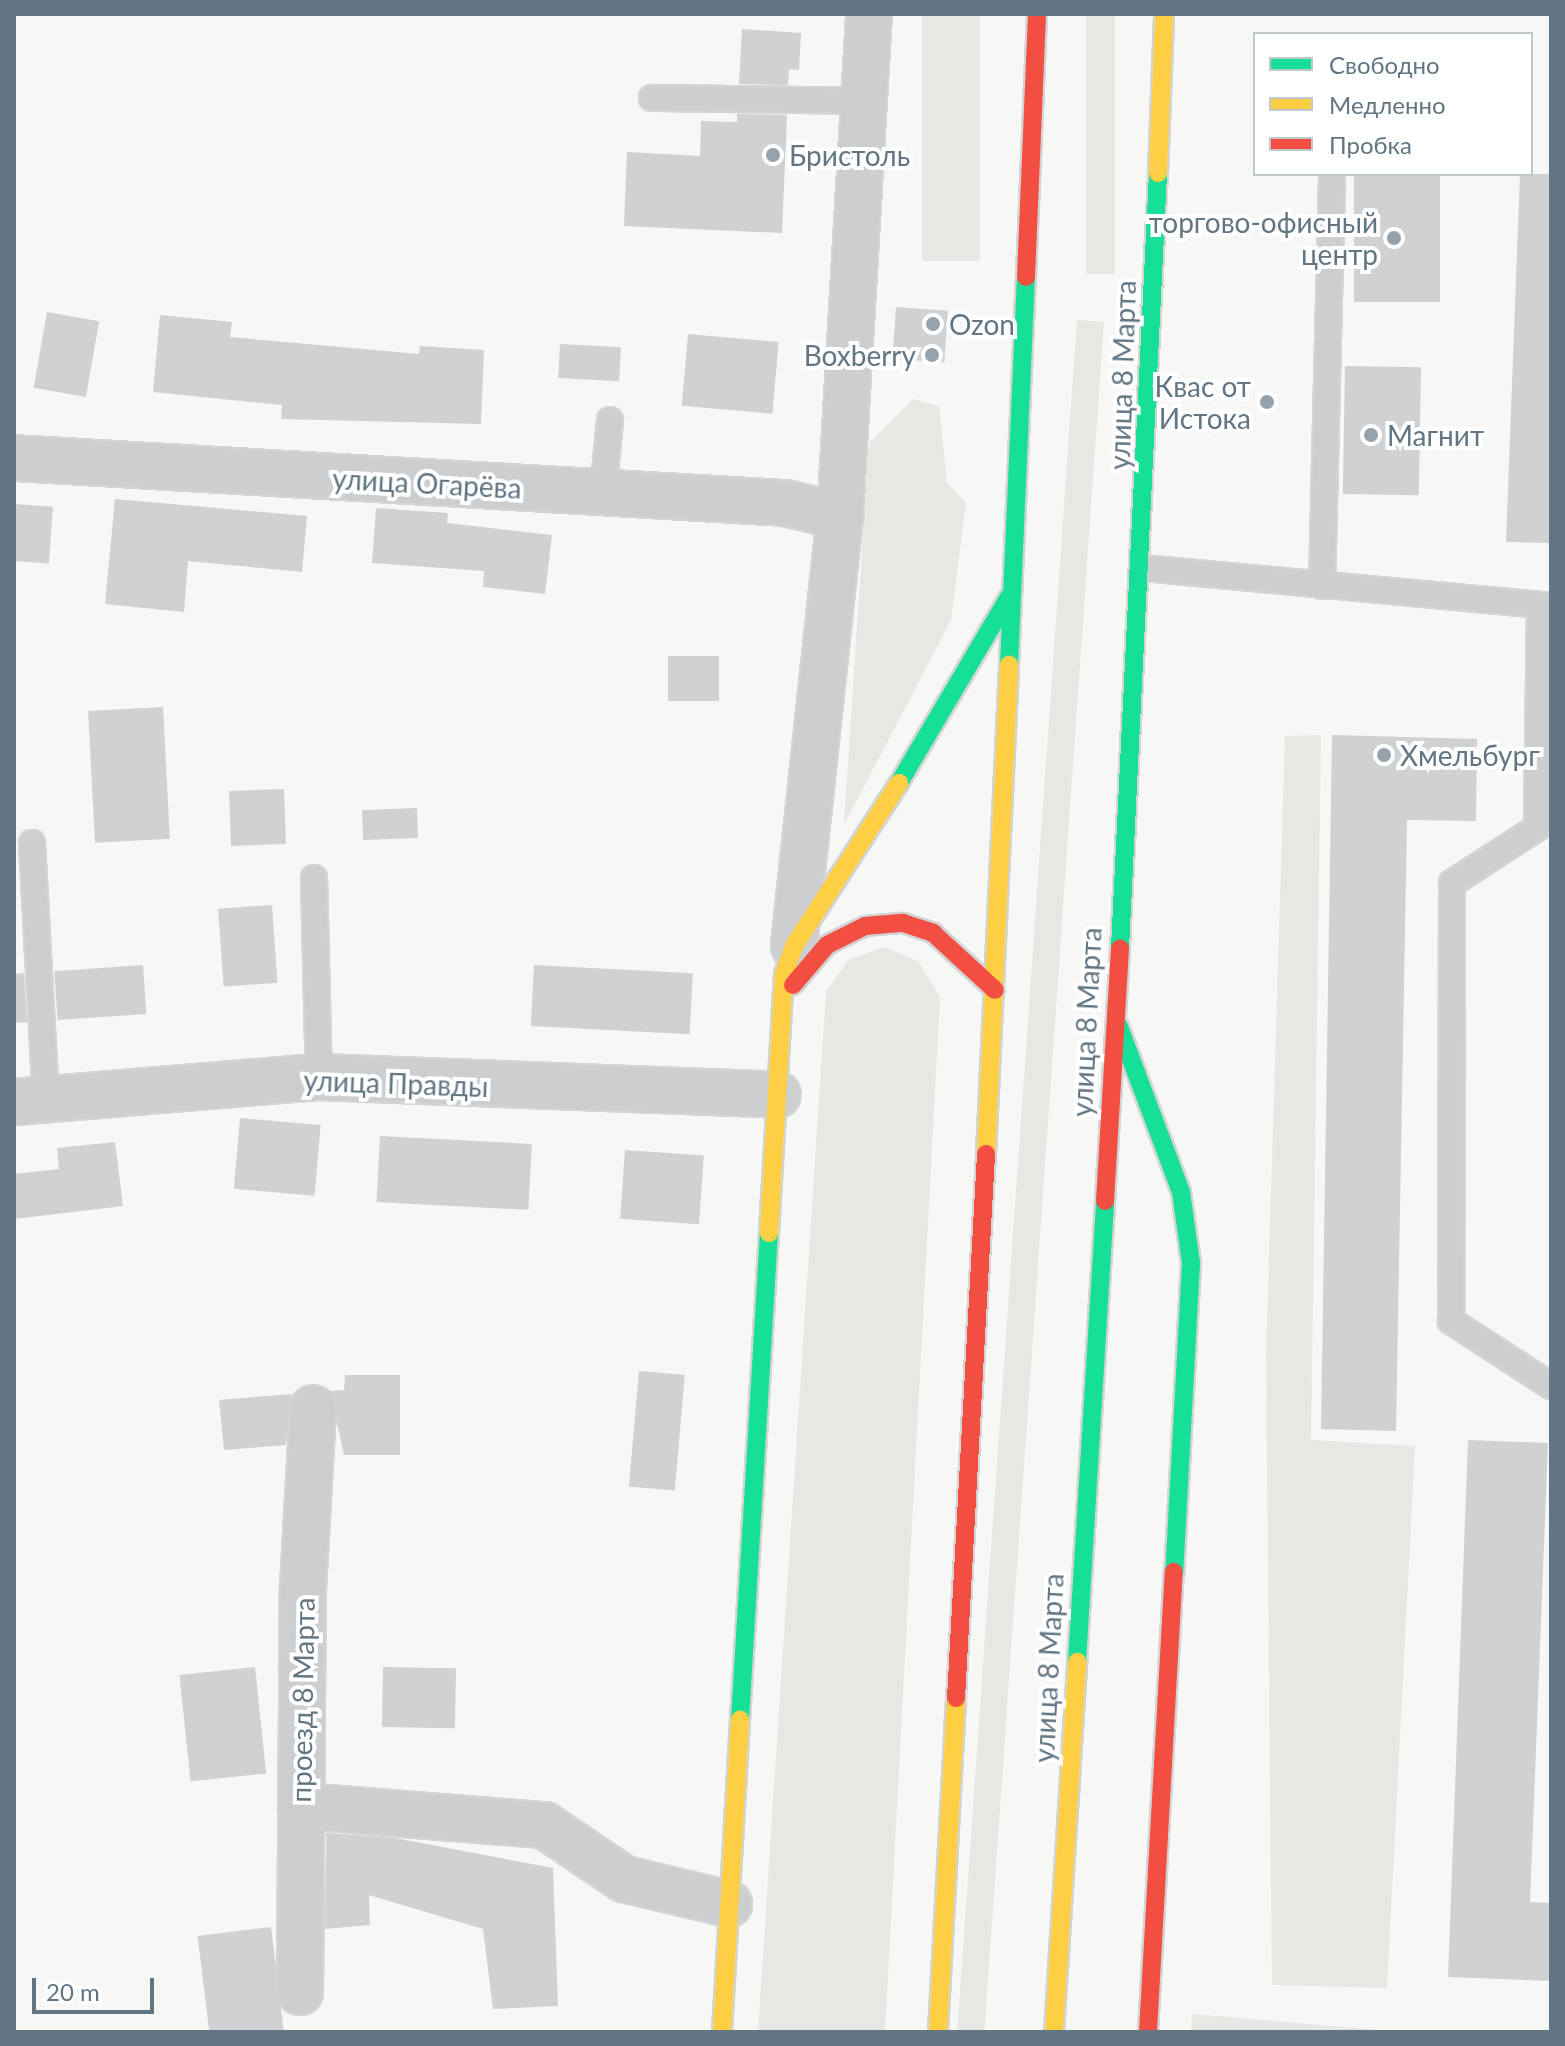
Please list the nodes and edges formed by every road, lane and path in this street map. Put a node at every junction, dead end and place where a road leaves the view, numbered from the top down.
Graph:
1 (869, 14) edge
2 (1037, 14) edge
3 (1164, 14) edge
4 (652, 98) dead end
5 (863, 101) junction
6 (1332, 176) edge
7 (610, 420) dead end
8 (14, 458) edge
9 (603, 493) junction
10 (840, 516) junction
11 (1143, 568) junction
12 (1322, 586) junction
13 (1013, 592) junction
14 (1546, 606) edge
15 (32, 843) dead end
16 (314, 878) dead end
17 (794, 946) junction
18 (995, 990) junction
19 (784, 1002) junction
20 (1114, 1014) junction
21 (319, 1077) junction
22 (778, 1095) junction
23 (30, 1100) edge
24 (1551, 1386) edge
25 (313, 1408) dead end
26 (301, 1806) junction
27 (729, 1904) junction
28 (300, 1992) dead end
29 (722, 2032) edge
30 (938, 2032) edge
31 (1054, 2032) edge
32 (1148, 2032) edge

1 - 5 street
2 - 13 main road
3 - 11 main road, улица 8 Марта
4 - 5 lane
5 - 10 street
6 - 12 lane
7 - 9 lane
8 - 9 street, улица Огарёва
9 - 10 street, улица Огарёва
10 - 17 street
11 - 12 lane
11 - 20 main road, улица 8 Марта
12 - 14 lane
13 - 17 main road
13 - 18 main road
14 - 24 lane
15 - 23 lane
16 - 21 lane
17 - 19 main road
18 - 19 main road
18 - 30 main road
19 - 22 main road
20 - 31 main road, улица 8 Марта
20 - 32 main road
21 - 22 street, улица Правды
21 - 23 street, улица Правды
22 - 27 main road
25 - 26 street, проезд 8 Марта
26 - 27 street
26 - 28 street, проезд 8 Марта
27 - 29 main road

